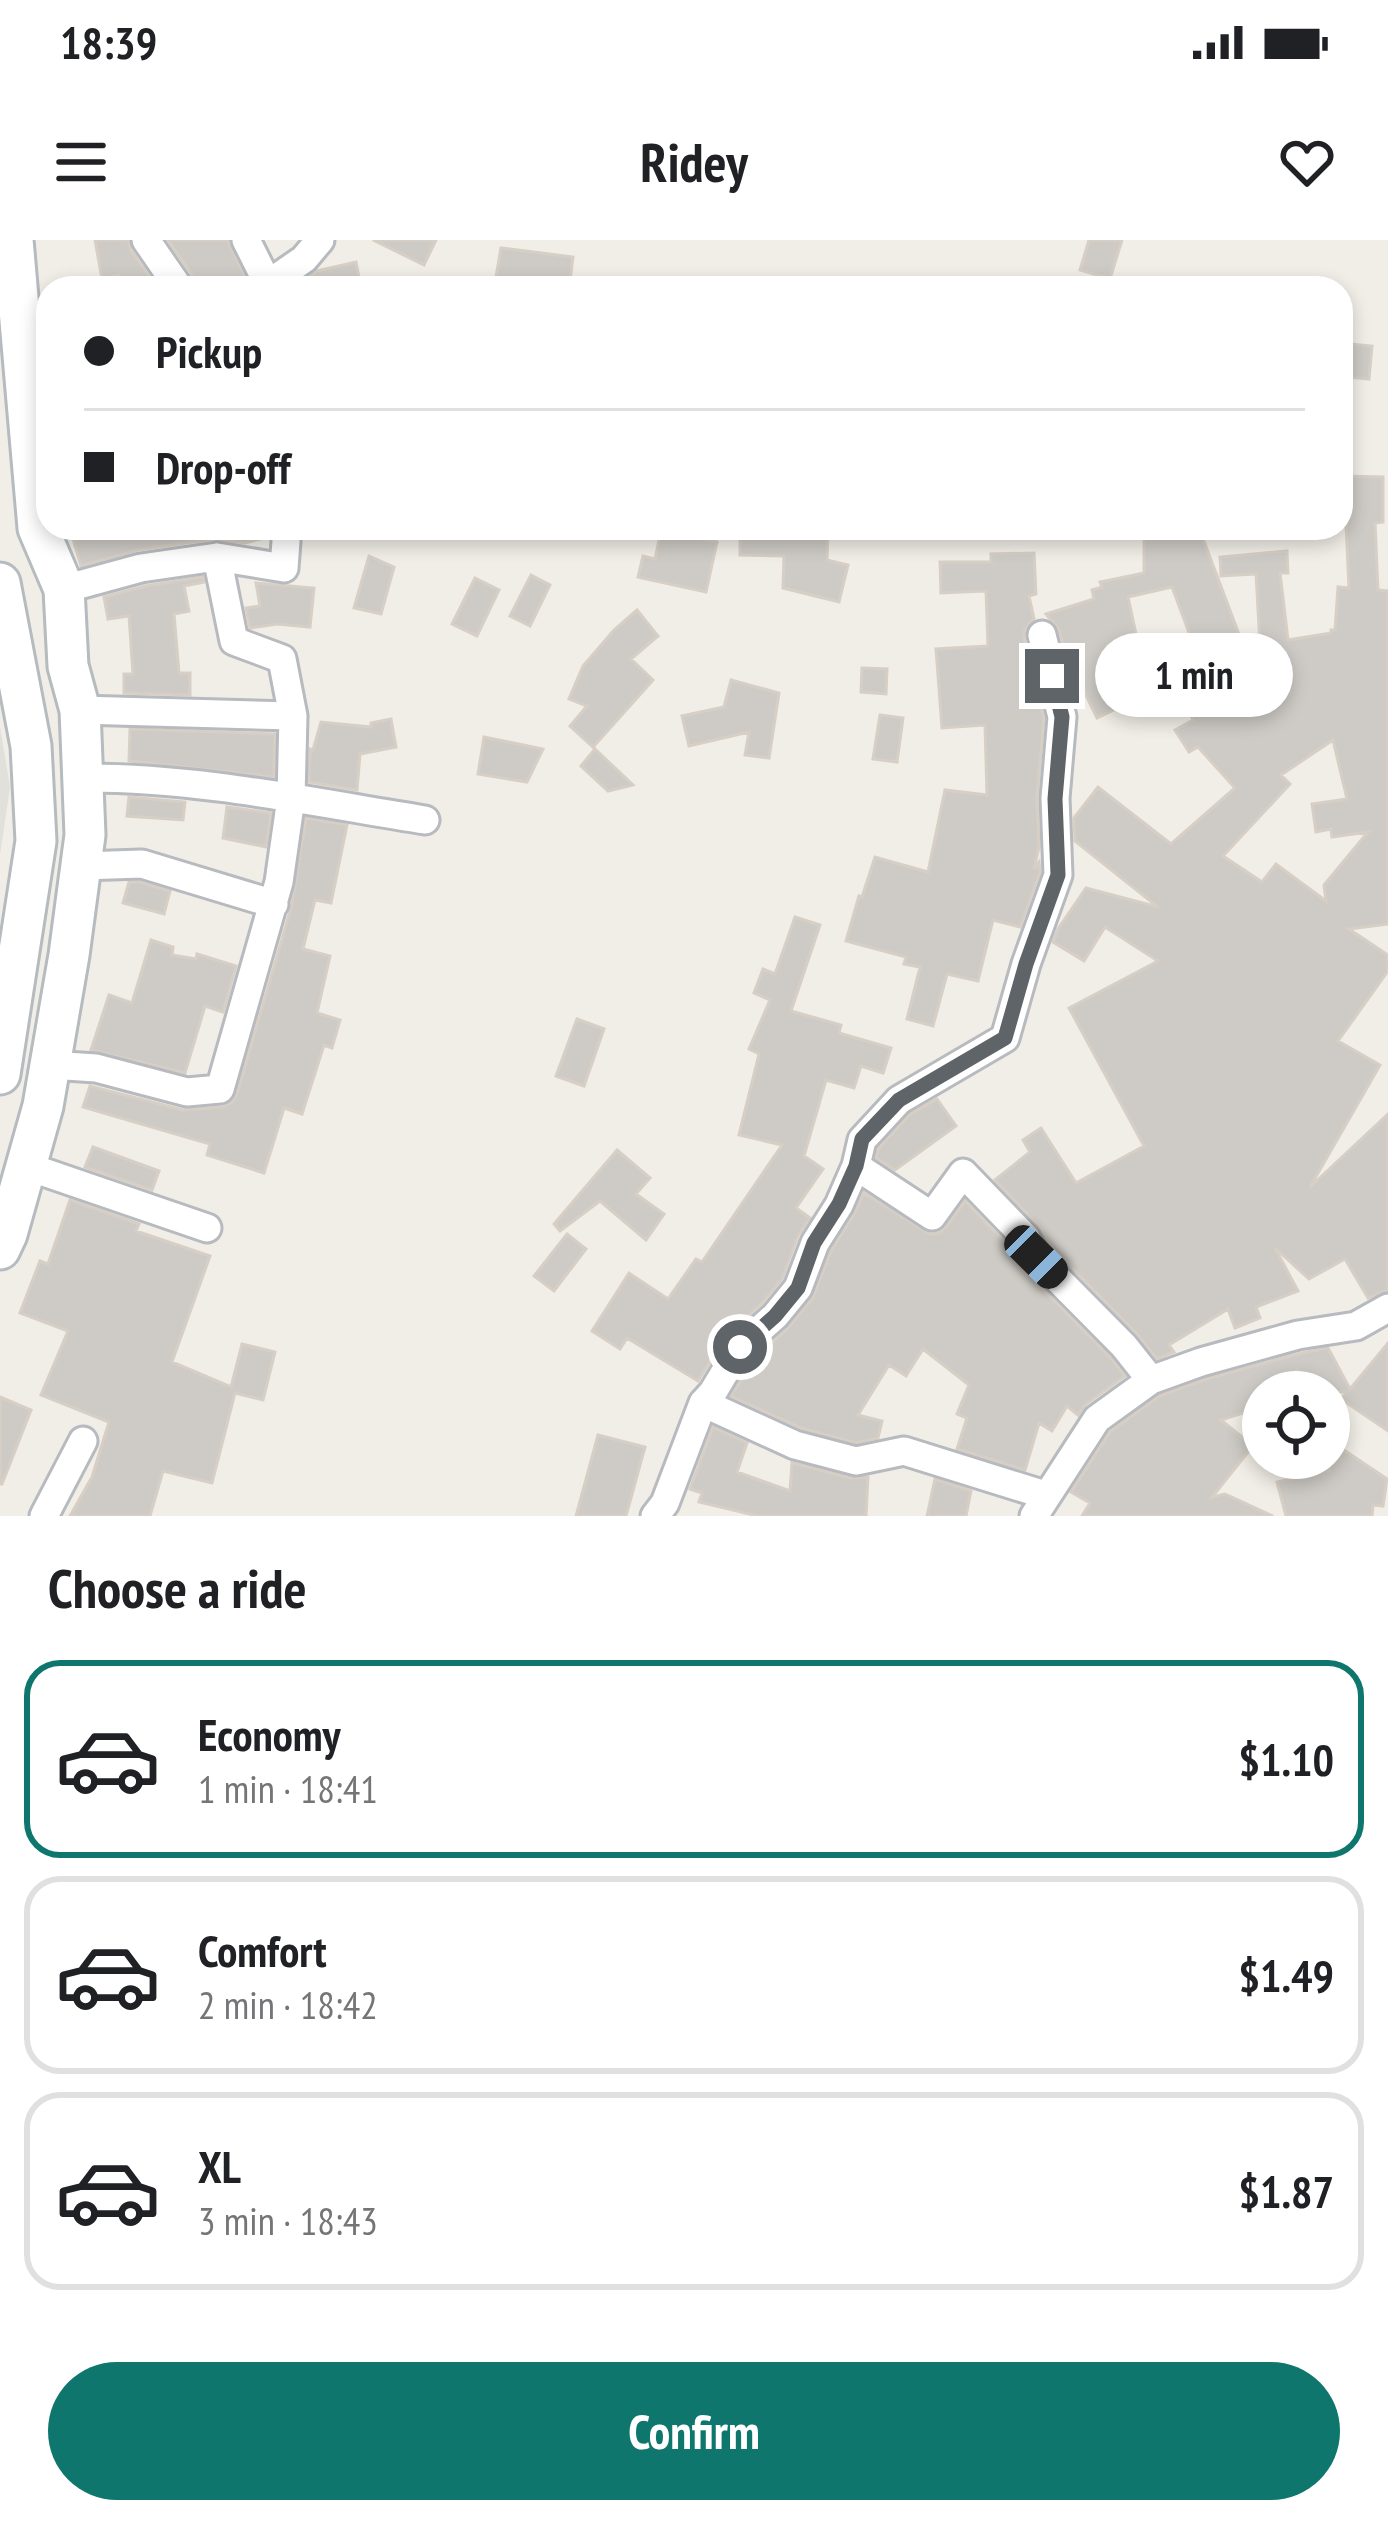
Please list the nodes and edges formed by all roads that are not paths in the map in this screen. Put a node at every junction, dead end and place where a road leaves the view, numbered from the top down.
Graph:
1 (13, 240) edge
2 (146, 240) edge
3 (246, 240) edge
4 (320, 240) edge
5 (170, 276) edge
6 (264, 276) edge
7 (282, 276) edge
8 (36, 430) edge
9 (43, 540) edge
10 (286, 540) edge
11 (217, 556) junction
12 (0, 584) edge
13 (64, 589) junction
14 (1042, 635) dead end
15 (80, 710) junction
16 (292, 716) junction
17 (81, 778) junction
18 (290, 798) junction
19 (425, 820) dead end
20 (81, 866) junction
21 (274, 904) junction
22 (50, 1065) junction
23 (0, 1074) edge
24 (26, 1166) junction
25 (856, 1166) junction
26 (207, 1228) dead end
27 (0, 1249) edge
28 (1388, 1308) edge
29 (1151, 1380) junction
30 (703, 1403) junction
31 (83, 1441) dead end
32 (1039, 1506) edge
33 (44, 1516) edge
34 (655, 1516) edge

1 - 8 main road
2 - 5 street
3 - 6 street
4 - 7 street
9 - 13 main road
10 - 11 street
11 - 13 street
11 - 16 street
12 - 23 main road
13 - 15 main road
14 - 25 street
15 - 16 street
15 - 17 main road
16 - 18 street
17 - 18 street
17 - 20 main road
18 - 19 street
18 - 21 street
20 - 21 street
20 - 22 main road
21 - 22 street
22 - 24 main road
24 - 26 street
24 - 27 main road
25 - 29 street
25 - 30 street
28 - 29 street
29 - 32 street
30 - 32 street
30 - 34 street
31 - 33 street

